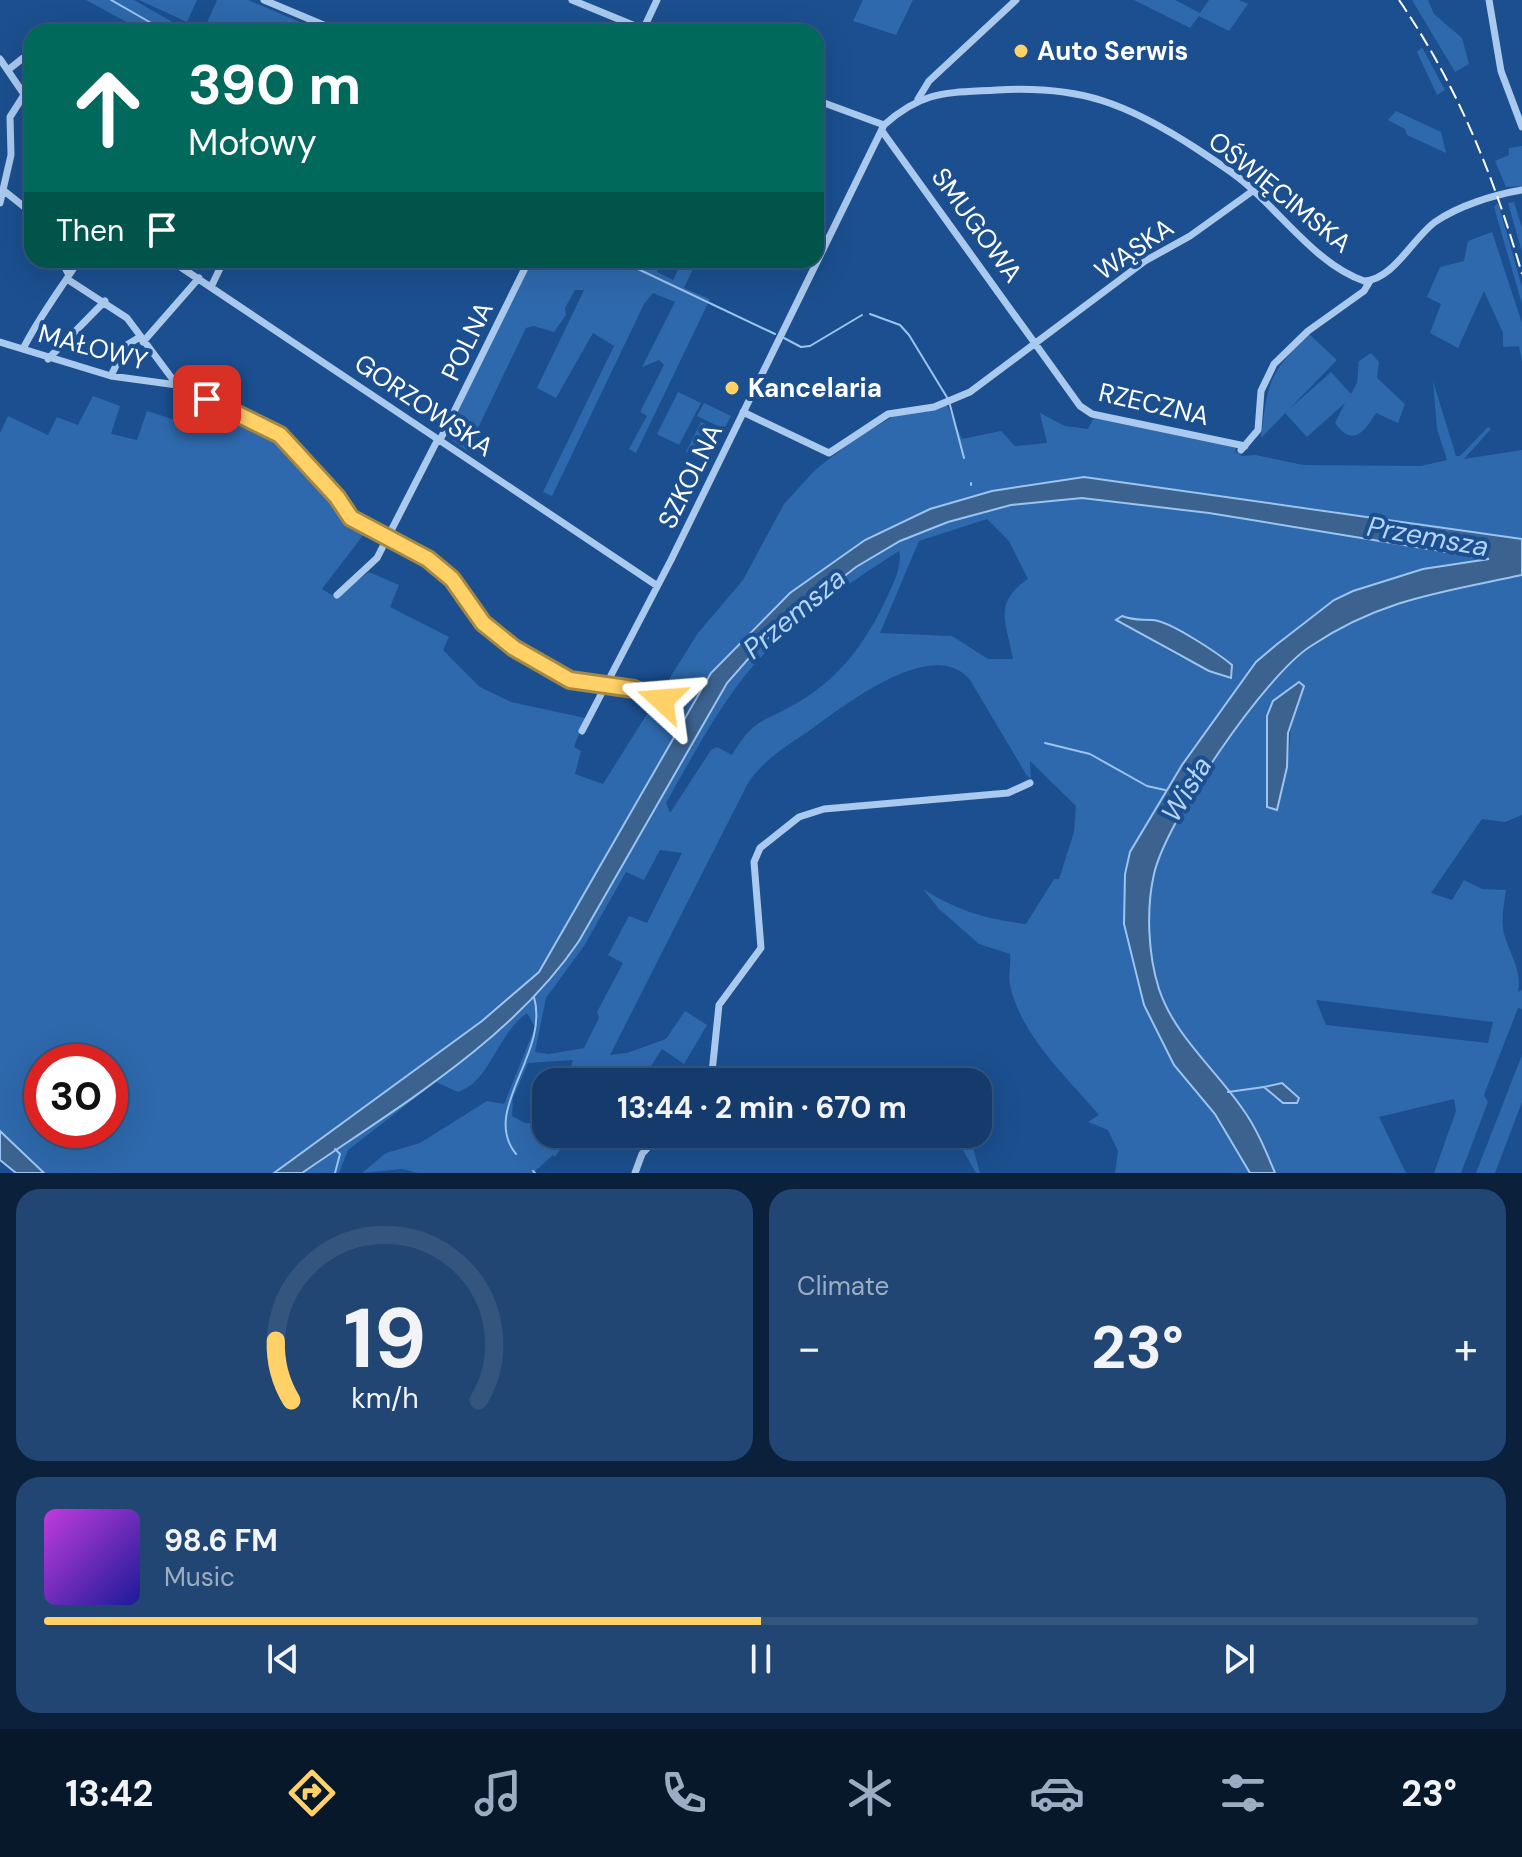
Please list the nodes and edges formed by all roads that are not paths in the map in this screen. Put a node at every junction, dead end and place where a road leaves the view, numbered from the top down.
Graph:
1 (264, 0) edge
2 (572, 0) edge
3 (657, 0) edge
4 (1016, 0) edge
5 (1489, 0) edge
6 (321, 24) edge
7 (629, 24) edge
8 (648, 24) edge
9 (24, 58) edge
10 (0, 59) edge
11 (8, 70) junction
12 (24, 95) joint
13 (918, 99) junction
14 (824, 103) edge
15 (1522, 127) edge
16 (883, 128) junction
17 (1254, 190) junction
18 (1522, 190) edge
19 (1, 196) edge
20 (24, 209) edge
21 (824, 248) edge
22 (64, 268) edge
23 (74, 268) edge
24 (183, 268) edge
25 (220, 268) edge
26 (525, 268) edge
27 (814, 268) edge
28 (68, 277) junction
29 (199, 278) junction
30 (1370, 281) junction
31 (211, 287) junction
32 (105, 301) junction
33 (142, 339) junction
34 (0, 342) edge
35 (1038, 344) junction
36 (23, 349) junction
37 (48, 359) junction
38 (111, 376) junction
39 (177, 385) junction
40 (743, 412) junction
41 (439, 439) junction
42 (387, 539) junction
43 (656, 585) junction
44 (337, 595) dead end
45 (605, 683) junction
46 (662, 700) dead end
47 (582, 731) dead end
48 (1030, 783) dead end
49 (712, 1068) edge
50 (647, 1148) edge
51 (635, 1173) edge

1 - 6 street
2 - 7 street
3 - 8 street
4 - 13 street
5 - 15 street
9 - 11 street
10 - 11 street
11 - 12 street
12 - 19 street
13 - 16 street
13 - 17 street, OŚWIĘCIMSKA
14 - 16 street
16 - 21 street, SZKOLNA
16 - 35 street, SMUGOWA
17 - 30 street, OŚWIĘCIMSKA
17 - 35 street, WĄSKA
18 - 30 street, OŚWIĘCIMSKA
19 - 20 street
22 - 28 street
23 - 28 street
24 - 29 street, GORZOWSKA
25 - 31 street
26 - 41 street, POLNA
27 - 40 street, SZKOLNA
28 - 32 street
28 - 36 street
29 - 31 street, GORZOWSKA
29 - 33 street
30 - 35 street, RZECZNA
31 - 41 street, GORZOWSKA
32 - 33 street
32 - 37 street
33 - 38 street
33 - 39 street
34 - 36 street, MAŁOWY
35 - 40 street, WĄSKA
36 - 37 street, MAŁOWY
37 - 38 street, MAŁOWY
38 - 39 street, MAŁOWY
39 - 42 street
40 - 43 street, SZKOLNA
41 - 42 street, POLNA
41 - 43 street, GORZOWSKA
42 - 44 street, POLNA
42 - 45 street
43 - 45 street, SZKOLNA
45 - 46 street
45 - 47 street, SZKOLNA
48 - 49 street
50 - 51 street

